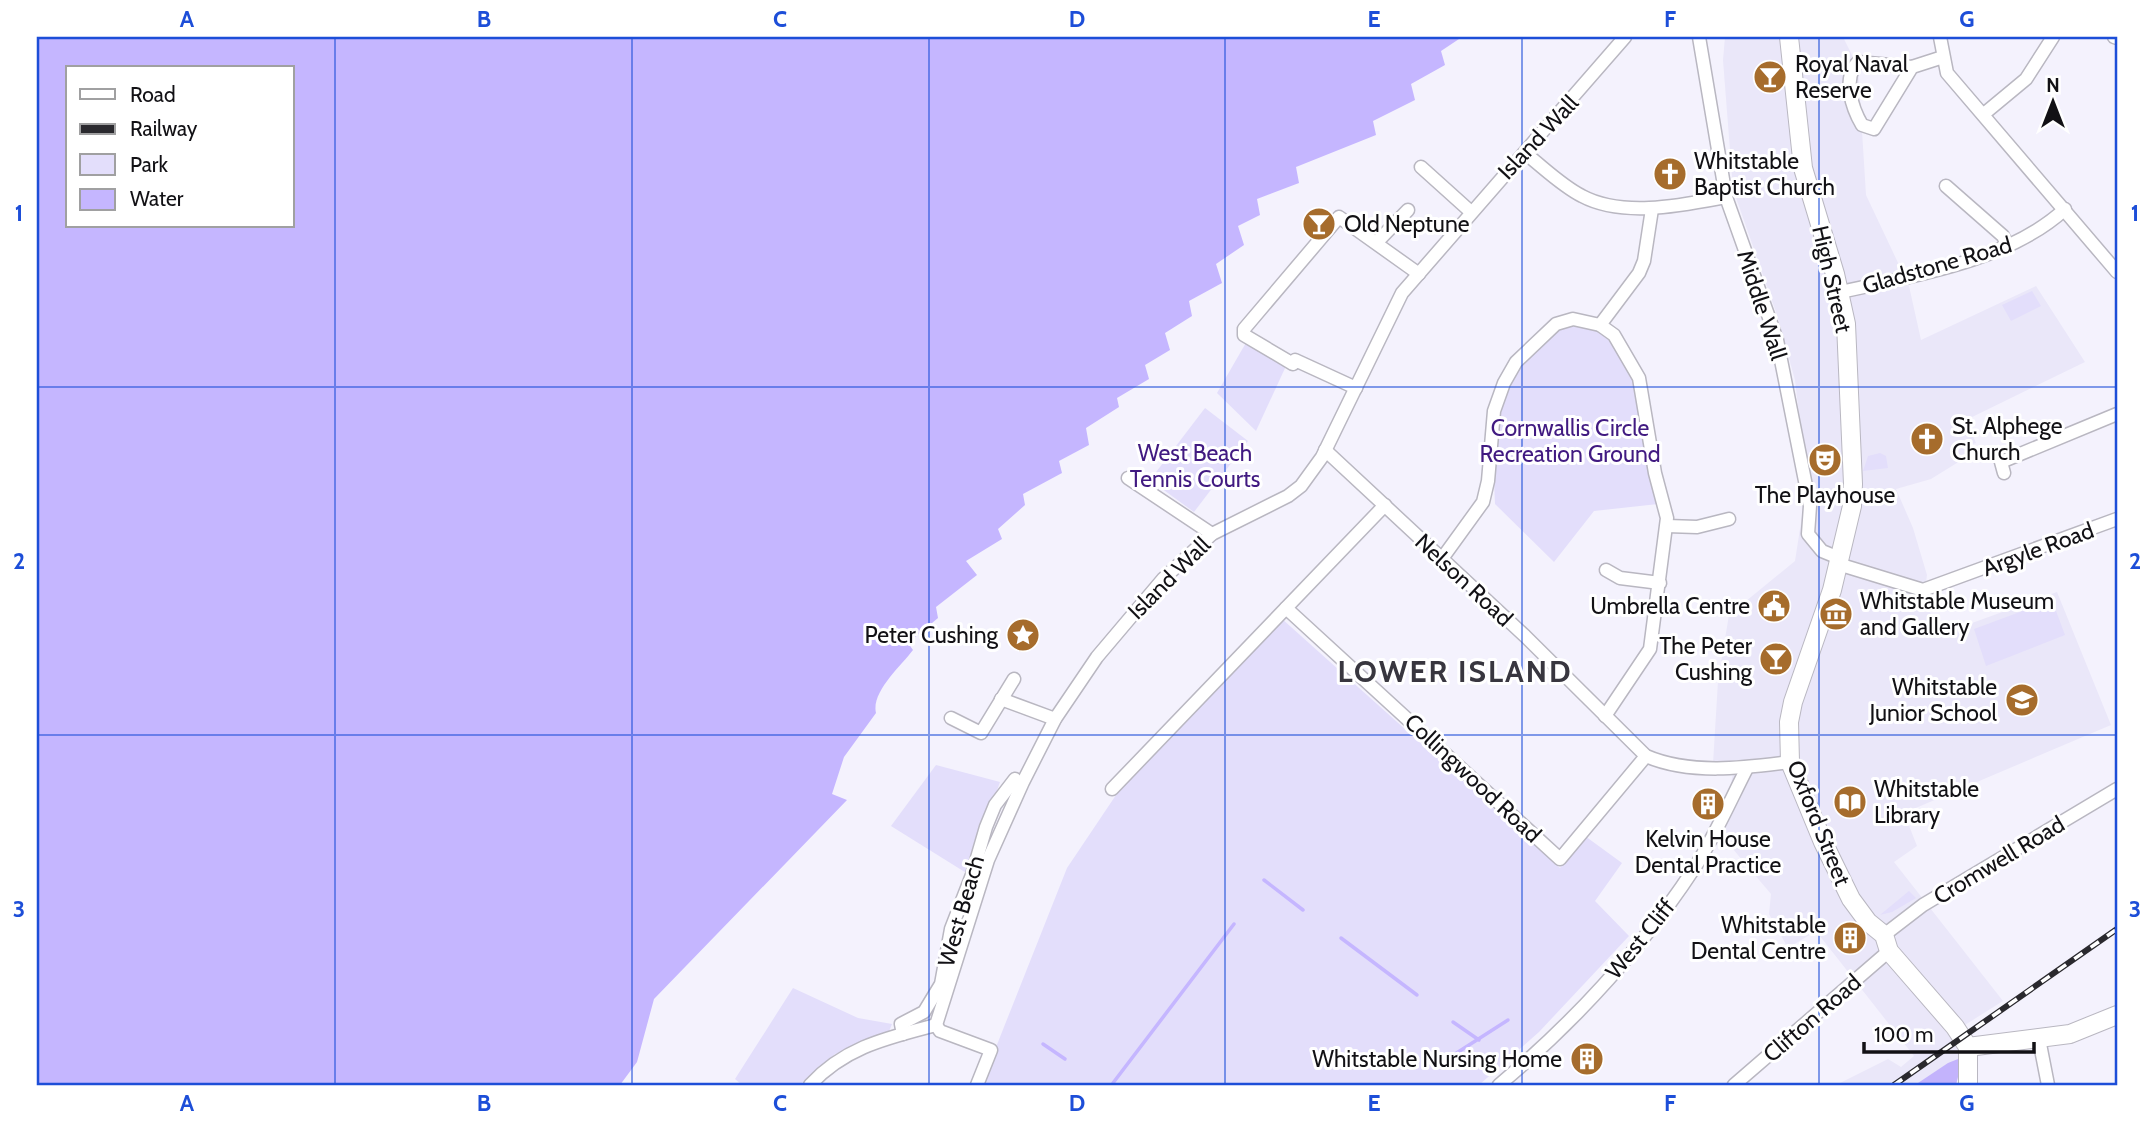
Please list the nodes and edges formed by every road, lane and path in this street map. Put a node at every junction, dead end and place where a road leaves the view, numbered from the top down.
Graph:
1 (1625, 37) edge
2 (1699, 37) edge
3 (1789, 37) edge
4 (1940, 37) edge
5 (2053, 37) edge
6 (1943, 57) junction
7 (1912, 67) junction
8 (1985, 113) junction
9 (1526, 154) junction
10 (1421, 167) dead end
11 (1945, 186) dead end
12 (1726, 197) junction
13 (1652, 209) junction
14 (2065, 209) junction
15 (1408, 210) dead end
16 (1471, 212) junction
17 (1377, 242) junction
18 (2008, 247) junction
19 (2117, 272) edge
20 (1419, 274) junction
21 (1840, 292) junction
22 (1600, 325) junction
23 (1356, 388) junction
24 (2117, 414) edge
25 (1325, 450) junction
26 (2004, 472) dead end
27 (1128, 478) dead end
28 (1385, 505) junction
29 (1729, 519) dead end
30 (2117, 519) edge
31 (1667, 526) junction
32 (1212, 534) junction
33 (1441, 559) junction
34 (1839, 561) junction
35 (1606, 569) dead end
36 (1660, 583) junction
37 (1286, 608) junction
38 (1014, 679) dead end
39 (1001, 699) junction
40 (1605, 716) junction
41 (951, 718) dead end
42 (1055, 719) junction
43 (1646, 755) junction
44 (1790, 762) junction
45 (1747, 768) junction
46 (1015, 779) dead end
47 (1112, 789) dead end
48 (2117, 789) edge
49 (1886, 943) junction
50 (2117, 1015) edge
51 (936, 1025) junction
52 (903, 1034) junction
53 (2039, 1039) junction
54 (1968, 1047) junction
55 (810, 1085) edge
56 (977, 1085) edge
57 (1499, 1085) edge
58 (1734, 1085) edge
59 (1968, 1085) edge
60 (2048, 1085) edge

1 - 9 street, Island Wall
2 - 12 street, Middle Wall
3 - 21 main road, High Street
4 - 6 street
5 - 8 street
6 - 7 street
6 - 8 street
7 - 7 street
8 - 14 street
9 - 13 street
9 - 16 street, Island Wall
10 - 16 street
11 - 18 street
12 - 13 street
12 - 34 street, Middle Wall
13 - 22 street
14 - 18 street, Gladstone Road
14 - 19 street
15 - 17 street
16 - 20 street, Island Wall
17 - 20 street
17 - 23 street
18 - 21 street, Gladstone Road
20 - 23 street, Island Wall
21 - 34 main road, High Street
22 - 31 street
22 - 33 street
23 - 25 street, Island Wall
24 - 26 street
25 - 28 street, Nelson Road
25 - 32 street, Island Wall
27 - 32 street
28 - 33 street, Nelson Road
28 - 37 street
29 - 31 street
30 - 34 street, Argyle Road
31 - 36 street
32 - 42 street, Island Wall
33 - 40 street, Nelson Road
34 - 44 main road, Oxford Street
35 - 36 street
36 - 40 street
37 - 43 street, Collingwood Road
37 - 47 street
38 - 39 street
39 - 41 street
39 - 42 street
40 - 43 street, Nelson Road
42 - 51 street, Island Wall
43 - 45 street, Nelson Road
44 - 45 street, Nelson Road
44 - 49 main road, Oxford Street
45 - 57 street, West Cliff
46 - 52 street, West Beach
48 - 49 street, Cromwell Road
49 - 54 main road, Oxford Street
49 - 58 street, Clifton Road
50 - 53 main road
51 - 52 street
51 - 56 street
52 - 55 street
53 - 54 main road
53 - 60 street
54 - 59 main road

